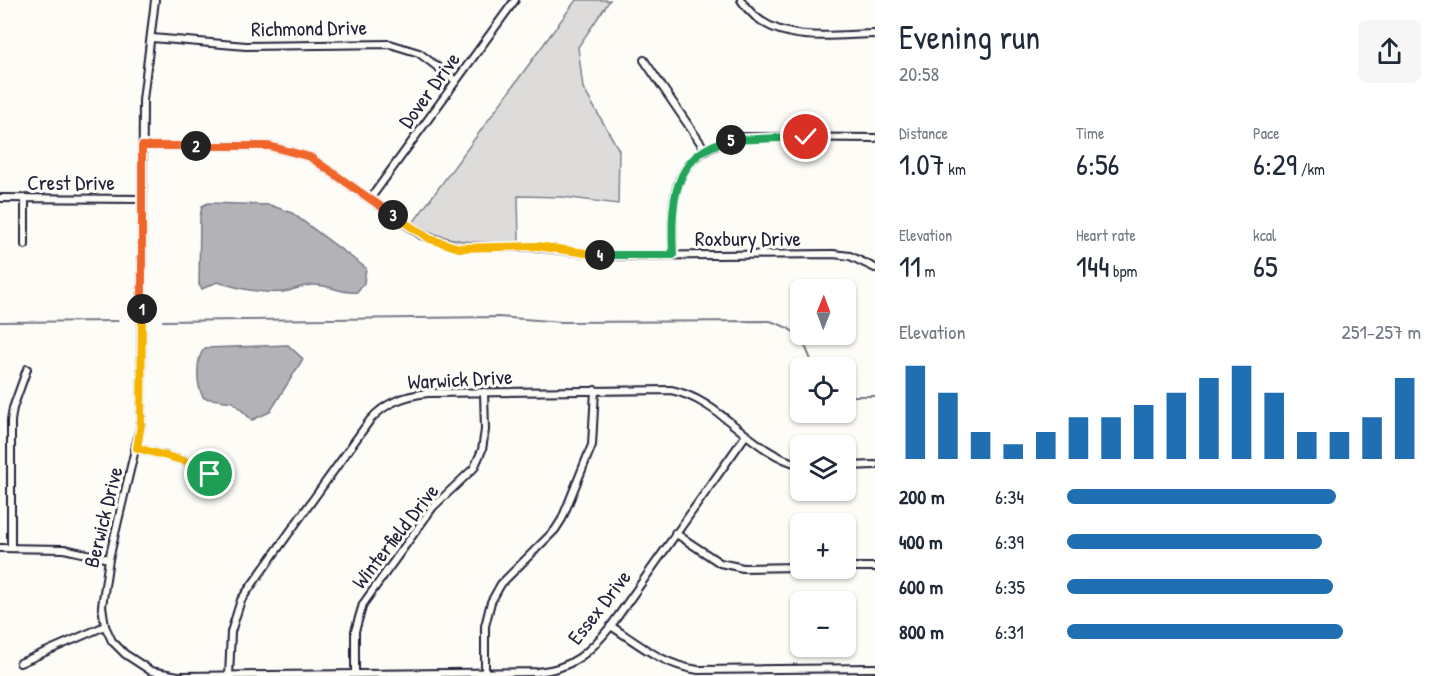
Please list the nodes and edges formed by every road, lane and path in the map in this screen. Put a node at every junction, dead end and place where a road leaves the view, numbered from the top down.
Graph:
1 (155, 0) edge
2 (515, 0) edge
3 (741, 0) edge
4 (875, 34) edge
5 (152, 38) junction
6 (644, 60) dead end
7 (456, 81) junction
8 (875, 138) edge
9 (142, 146) junction
10 (706, 151) junction
11 (0, 198) edge
12 (25, 199) junction
13 (142, 199) junction
14 (370, 199) junction
15 (25, 245) dead end
16 (673, 255) junction
17 (875, 268) edge
18 (27, 369) dead end
19 (595, 390) junction
20 (484, 392) junction
21 (747, 435) junction
22 (137, 448) junction
23 (790, 461) edge
24 (875, 465) edge
25 (856, 466) edge
26 (210, 474) dead end
27 (675, 533) junction
28 (0, 548) edge
29 (11, 548) junction
30 (109, 559) junction
31 (790, 567) edge
32 (856, 567) edge
33 (875, 567) edge
34 (105, 626) junction
35 (611, 626) junction
36 (20, 663) dead end
37 (875, 668) edge
38 (485, 673) junction
39 (355, 674) junction
40 (537, 674) edge
41 (229, 675) edge
42 (180, 676) edge

1 - 5 street, Berwick Drive
2 - 7 street, Dover Drive
3 - 4 street
5 - 7 street, Richmond Drive
5 - 9 street, Berwick Drive
6 - 10 street
7 - 14 street, Dover Drive
8 - 10 street
9 - 13 street, Berwick Drive
9 - 14 street, Roxbury Drive
10 - 16 street
11 - 12 street, Crest Drive
12 - 13 street, Crest Drive
12 - 15 street
13 - 22 street, Berwick Drive
14 - 16 street, Roxbury Drive
16 - 17 street, Roxbury Drive
18 - 29 street
19 - 20 street, Warwick Drive
19 - 21 street, Warwick Drive
19 - 38 street
20 - 39 street, Winterfield Drive
20 - 41 street, Warwick Drive
21 - 23 street, Warwick Drive
21 - 27 street, Essex Drive
22 - 26 street
22 - 30 street, Berwick Drive
24 - 25 street
27 - 31 street
27 - 35 street, Essex Drive
28 - 29 street
29 - 30 street
30 - 34 street, Berwick Drive
32 - 33 street
34 - 36 street
34 - 42 street
35 - 37 street
35 - 40 street, Essex Drive
38 - 39 street, Essex Drive
38 - 40 street, Essex Drive
39 - 41 street, Essex Drive
41 - 42 street

